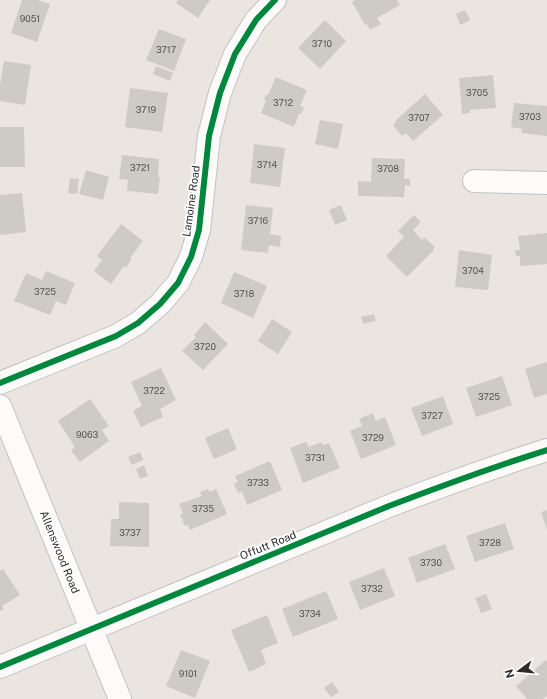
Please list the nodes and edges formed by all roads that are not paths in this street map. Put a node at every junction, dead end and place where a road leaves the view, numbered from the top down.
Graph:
1 (275, 0) edge
2 (474, 181) dead end
3 (547, 183) edge
4 (0, 383) edge
5 (0, 406) edge
6 (547, 450) edge
7 (92, 628) junction
8 (0, 667) edge
9 (120, 699) edge

1 - 4 street, Lamoine Road
2 - 3 street
5 - 7 street, Allenswood Road
6 - 7 street, Offutt Road
7 - 8 street, Offutt Road
7 - 9 street, Allenswood Road

